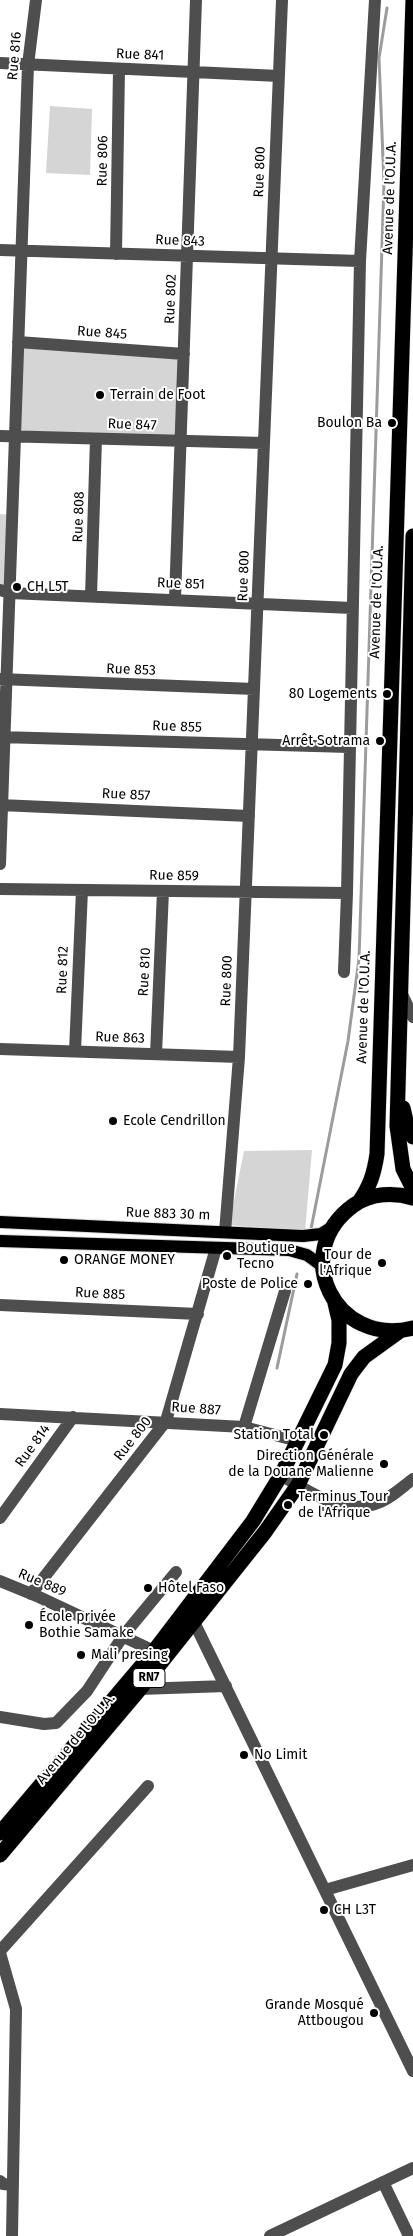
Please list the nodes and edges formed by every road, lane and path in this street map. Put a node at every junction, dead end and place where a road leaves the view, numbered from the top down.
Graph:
1 (36, 0) edge
2 (196, 0) edge
3 (282, 0) edge
4 (375, 0) edge
5 (413, 0) edge
6 (0, 63) edge
7 (28, 65) junction
8 (119, 69) junction
9 (194, 72) junction
10 (279, 76) junction
11 (0, 250) edge
12 (22, 251) junction
13 (116, 254) junction
14 (187, 256) junction
15 (271, 258) junction
16 (360, 261) junction
17 (18, 342) junction
18 (184, 354) junction
19 (0, 436) edge
20 (15, 436) junction
21 (96, 439) junction
22 (180, 441) junction
23 (264, 443) junction
24 (6, 512) edge
25 (413, 536) edge
26 (412, 586) edge
27 (5, 591) edge
28 (91, 596) junction
29 (175, 599) junction
30 (258, 602) junction
31 (352, 608) junction
32 (3, 680) edge
33 (254, 689) junction
34 (2, 737) edge
35 (252, 744) junction
36 (350, 747) junction
37 (1, 805) edge
38 (249, 816) junction
39 (0, 864) edge
40 (0, 890) edge
41 (82, 890) junction
42 (163, 891) junction
43 (246, 892) junction
44 (347, 894) junction
45 (344, 972) dead end
46 (400, 991) junction
47 (413, 1011) edge
48 (413, 1017) edge
49 (413, 1022) edge
50 (0, 1049) edge
51 (75, 1052) junction
52 (156, 1054) junction
53 (239, 1057) junction
54 (397, 1081) junction
55 (413, 1138) edge
56 (413, 1189) edge
57 (413, 1198) edge
58 (359, 1202) junction
59 (0, 1222) edge
60 (14, 1223) junction
61 (332, 1227) junction
62 (225, 1232) junction
63 (0, 1241) edge
64 (14, 1241) junction
65 (216, 1248) junction
66 (322, 1266) junction
67 (285, 1291) dead end
68 (335, 1303) junction
69 (0, 1306) edge
70 (198, 1314) junction
71 (406, 1329) edge
72 (0, 1414) edge
73 (74, 1417) junction
74 (166, 1422) junction
75 (244, 1427) junction
76 (298, 1441) junction
77 (281, 1475) junction
78 (413, 1479) edge
79 (298, 1485) junction
80 (0, 1518) edge
81 (176, 1572) dead end
82 (0, 1581) edge
83 (31, 1594) junction
84 (194, 1622) junction
85 (123, 1636) junction
86 (154, 1651) junction
87 (226, 1686) junction
88 (140, 1689) junction
89 (0, 1717) edge
90 (148, 1786) dead end
91 (0, 1833) edge
92 (0, 1855) edge
93 (413, 1865) edge
94 (325, 1890) junction
95 (0, 1952) edge
96 (413, 2072) edge
97 (413, 2168) edge
98 (383, 2182) junction
99 (4, 2184) edge
100 (292, 2231) edge
101 (12, 2236) edge
102 (270, 2236) edge
103 (409, 2236) edge

1 - 7 street, Rue 816
2 - 9 street, Rue 802
3 - 10 street, Rue 800
4 - 16 street, Avenue de l'O.U.A.
5 - 58 highway, Avenue de l'O.U.A.
6 - 7 street, Rue 841
7 - 8 street, Rue 841
7 - 12 street, Rue 816
8 - 9 street, Rue 841
8 - 13 street, Rue 806
9 - 10 street, Rue 841
9 - 14 street, Rue 802
10 - 15 street, Rue 800
11 - 12 street, Rue 843
12 - 13 street, Rue 843
12 - 17 street, Rue 816
13 - 14 street, Rue 843
14 - 15 street, Rue 843
14 - 18 street, Rue 802
15 - 16 street, Rue 843
15 - 23 street, Rue 800
16 - 31 street, Avenue de l'O.U.A.
17 - 18 street, Rue 845
17 - 20 street, Rue 816
18 - 22 street, Rue 802
19 - 20 street, Rue 847
20 - 21 street, Rue 847
20 - 24 street, Rue 816
21 - 22 street, Rue 847
21 - 28 street, Rue 808
22 - 23 street, Rue 847
22 - 29 street, Rue 802
23 - 30 street, Rue 800
24 - 27 street, Rue 816
25 - 26 highway
26 - 46 highway
27 - 28 street, Rue 851
27 - 32 street, Rue 816
28 - 29 street, Rue 851
29 - 30 street, Rue 851
30 - 31 street, Rue 851
30 - 33 street, Rue 800
31 - 36 street, Avenue de l'O.U.A.
32 - 33 street, Rue 853
32 - 34 street, Rue 816
33 - 35 street, Rue 800
34 - 35 street, Rue 855
34 - 37 street, Rue 816
35 - 36 street, Rue 855
35 - 38 street, Rue 800
36 - 44 street, Avenue de l'O.U.A.
37 - 38 street, Rue 857
37 - 39 street, Rue 816
38 - 43 street, Rue 800
40 - 41 street, Rue 859
41 - 42 street, Rue 859
41 - 51 street, Rue 812
42 - 43 street, Rue 859
42 - 52 street, Rue 810
43 - 44 street, Rue 859
43 - 53 street, Rue 800
44 - 45 street, Avenue de l'O.U.A.
46 - 48 street
46 - 54 highway
47 - 48 street
48 - 49 street
50 - 51 street, Rue 863
51 - 52 street, Rue 863
52 - 53 street, Rue 863
53 - 62 street, Rue 800
54 - 55 highway
54 - 56 highway
57 - 58 highway
58 - 61 highway
59 - 60 main road, Rue 883 30 m
60 - 62 main road, Rue 883 30 m
60 - 64 street
61 - 62 main road, Rue 883 30 m
61 - 66 highway
63 - 64 main road
64 - 65 main road
65 - 66 main road
65 - 70 street, Rue 800
66 - 68 highway
67 - 75 street
68 - 71 highway
68 - 76 highway, Avenue de l'O.U.A. / RN7
69 - 70 street, Rue 885
70 - 74 street, Rue 800
71 - 79 highway, Avenue de l'O.U.A. / RN7
72 - 73 street, Rue 887
73 - 74 street, Rue 887
73 - 80 street, Rue 814
74 - 75 street, Rue 887
74 - 83 street, Rue 800
75 - 76 street, Rue 887
76 - 77 highway, Avenue de l'O.U.A. / RN7
77 - 79 street
77 - 86 highway, Avenue de l'O.U.A. / RN7
78 - 79 street
79 - 84 highway, Avenue de l'O.U.A. / RN7
81 - 85 street
82 - 83 street, Rue 889
83 - 85 street, Rue 889
84 - 87 street
84 - 88 highway, Avenue de l'O.U.A. / RN7
85 - 86 street, Rue 889
85 - 89 street
86 - 91 highway, Avenue de l'O.U.A. / RN7
87 - 88 street
87 - 94 street
88 - 92 highway, Avenue de l'O.U.A. / RN7
90 - 95 street
93 - 94 street
94 - 96 street
95 - 99 street
97 - 98 street
98 - 100 street
98 - 103 street
99 - 101 street
100 - 102 street

